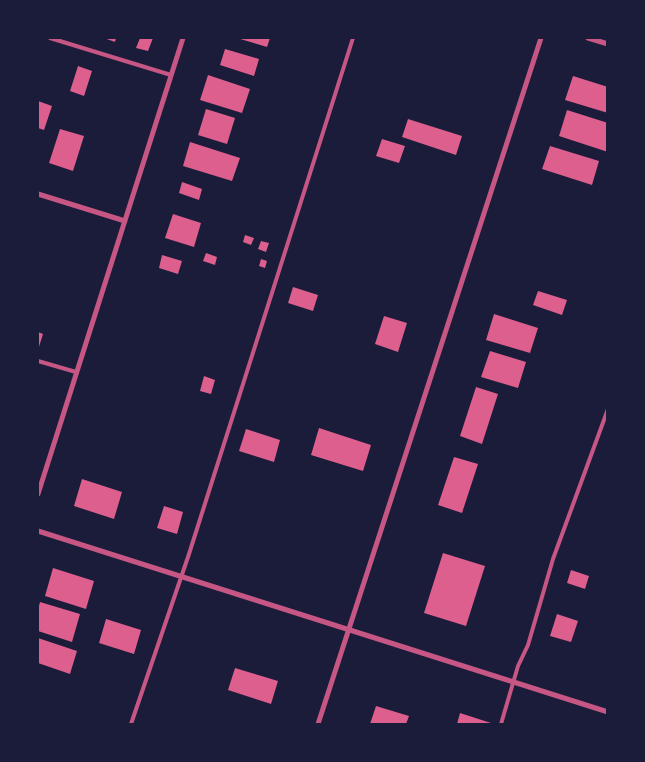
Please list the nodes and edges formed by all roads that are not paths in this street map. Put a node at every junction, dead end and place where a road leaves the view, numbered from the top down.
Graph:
1 (50, 38) edge
2 (183, 38) edge
3 (353, 38) edge
4 (541, 38) edge
5 (588, 38) edge
6 (608, 44) edge
7 (171, 75) junction
8 (38, 194) edge
9 (125, 221) junction
10 (38, 361) edge
11 (76, 372) junction
12 (608, 409) edge
13 (38, 494) edge
14 (38, 531) edge
15 (181, 576) junction
16 (349, 630) junction
17 (514, 682) junction
18 (608, 712) edge
19 (131, 724) edge
20 (318, 724) edge
21 (501, 724) edge

1 - 7 lane
2 - 7 street
3 - 15 lane
4 - 16 street
5 - 6 street
7 - 9 street
8 - 9 street
9 - 11 street
10 - 11 lane
11 - 13 street
12 - 17 lane
14 - 15 street
15 - 16 street
15 - 19 lane
16 - 17 street
16 - 20 street
17 - 18 street
17 - 21 lane

